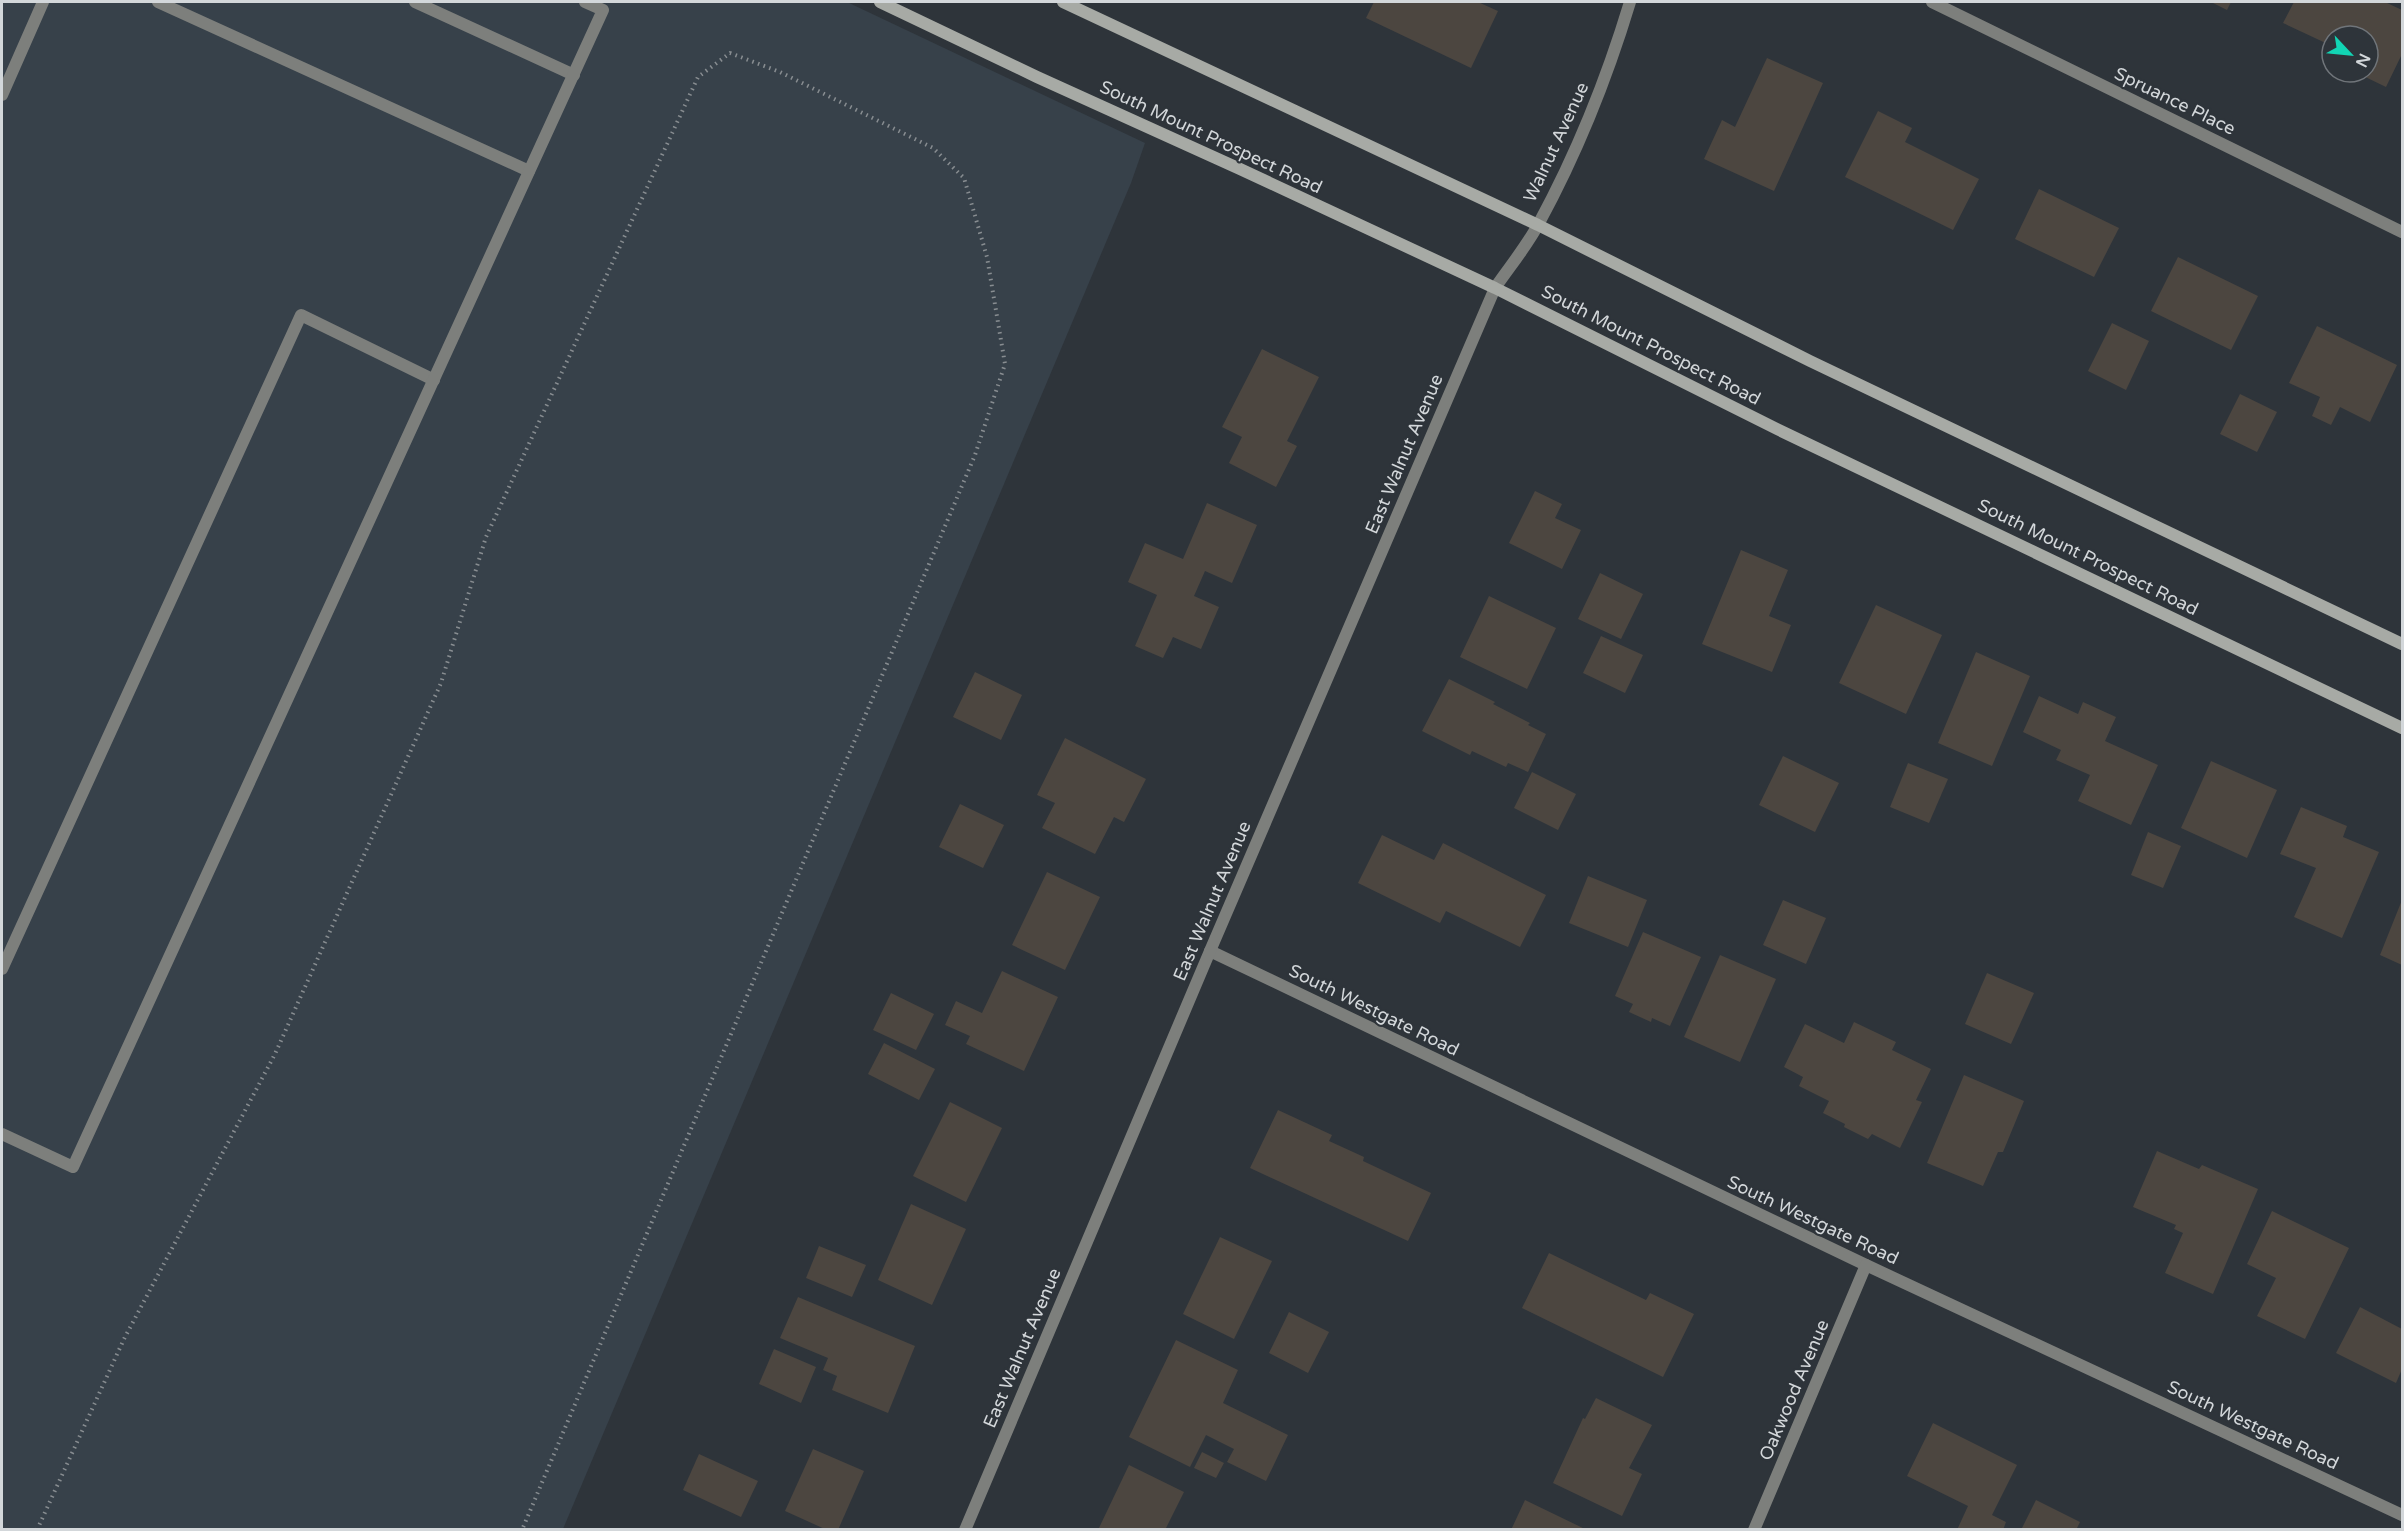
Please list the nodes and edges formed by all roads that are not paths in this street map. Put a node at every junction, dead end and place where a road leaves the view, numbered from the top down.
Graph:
1 (43, 2) edge
2 (158, 2) edge
3 (415, 2) edge
4 (585, 2) edge
5 (880, 2) edge
6 (1063, 2) edge
7 (1630, 2) edge
8 (1932, 2) edge
9 (574, 75) junction
10 (2, 95) edge
11 (529, 171) junction
12 (1538, 225) junction
13 (2403, 232) edge
14 (1495, 288) junction
15 (434, 380) junction
16 (2403, 644) edge
17 (2403, 728) edge
18 (1210, 951) junction
19 (2, 969) edge
20 (2, 1134) edge
21 (1866, 1265) junction
22 (2403, 1515) edge
23 (965, 1530) edge
24 (1755, 1530) edge

1 - 10 street
2 - 11 street
3 - 9 street
4 - 9 street
5 - 14 main road, South Mount Prospect Road
6 - 12 main road
7 - 12 street, Walnut Avenue
8 - 13 street, Spruance Place
9 - 11 street
11 - 15 street
12 - 14 street, Walnut Avenue
12 - 16 main road
14 - 17 main road, South Mount Prospect Road
14 - 18 street, East Walnut Avenue
15 - 19 street
15 - 20 street
18 - 21 street, South Westgate Road
18 - 23 street, East Walnut Avenue
21 - 22 street, South Westgate Road
21 - 24 street, Oakwood Avenue

